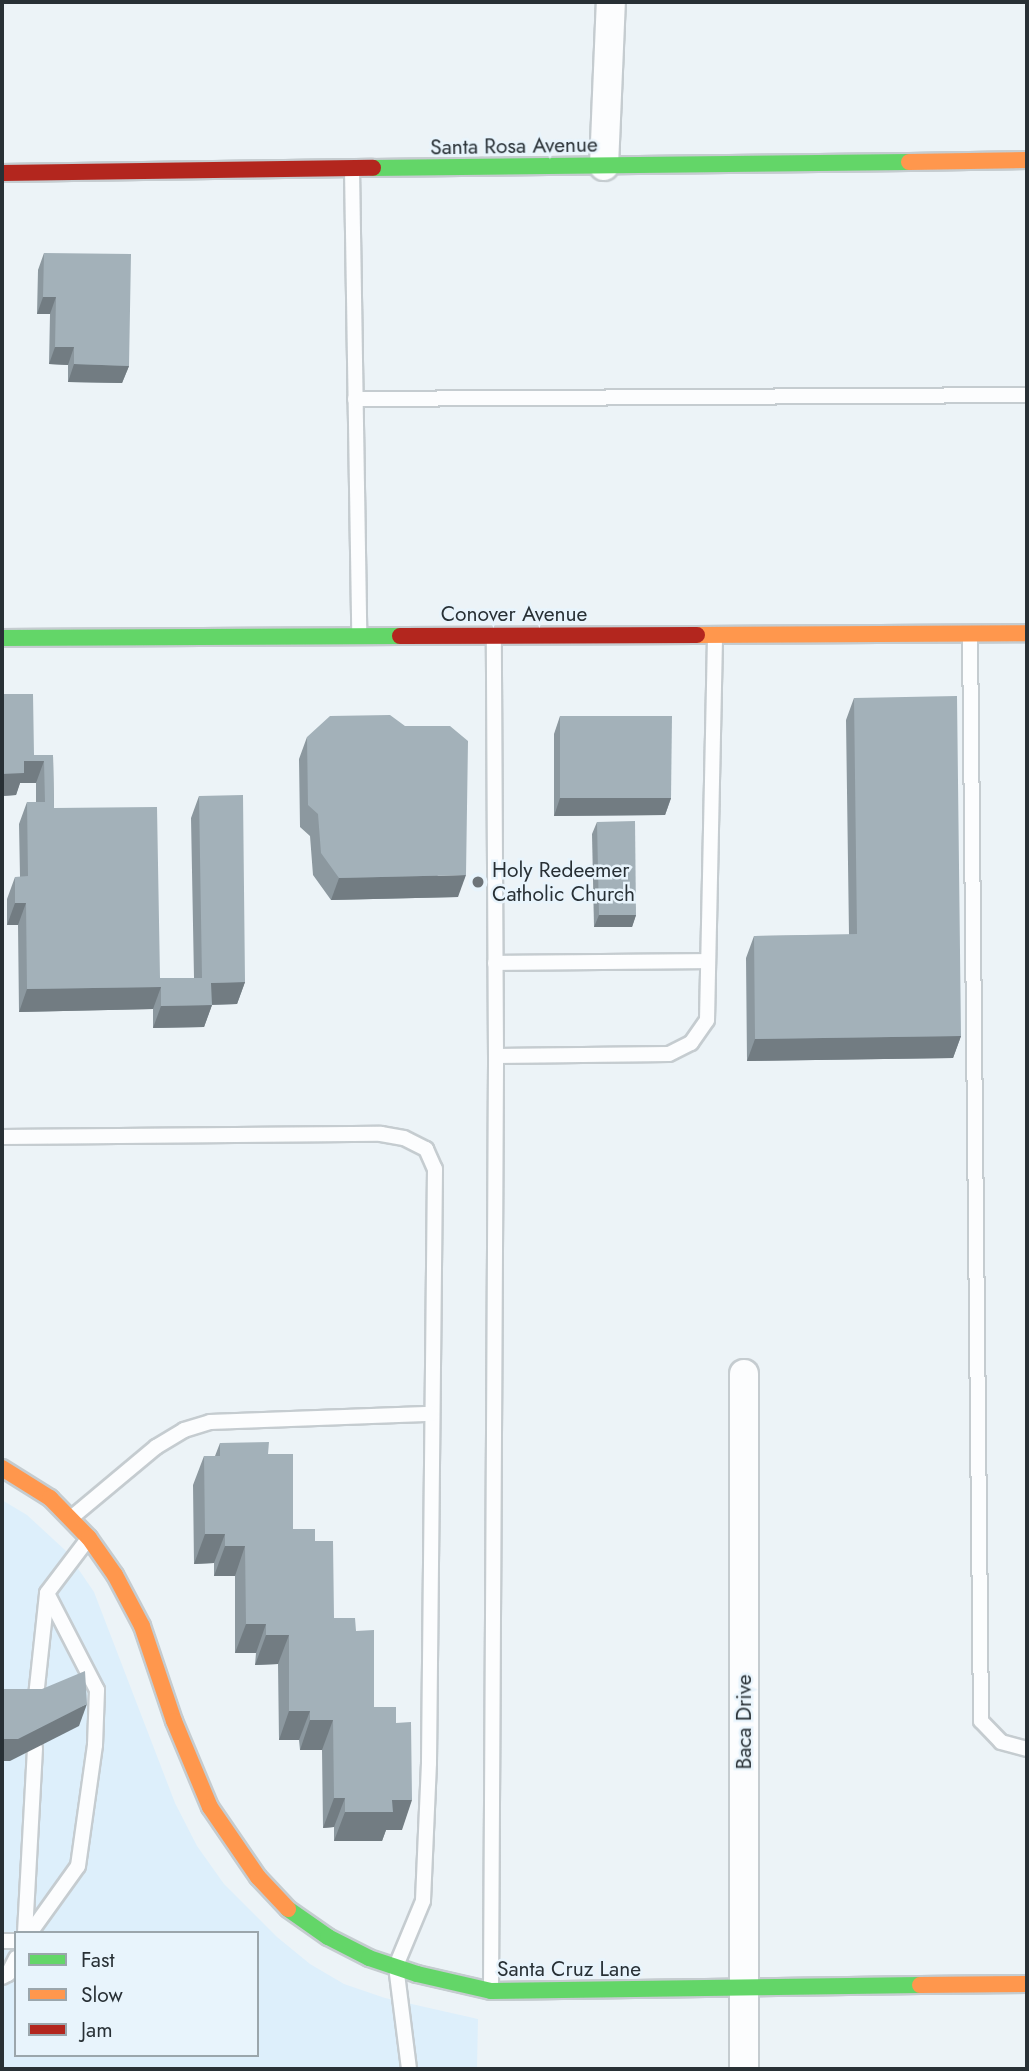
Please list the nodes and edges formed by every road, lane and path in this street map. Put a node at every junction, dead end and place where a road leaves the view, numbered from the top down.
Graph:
1 (611, 2) edge
2 (1027, 160) edge
3 (604, 166) junction
4 (352, 169) junction
5 (2, 173) edge
6 (1027, 395) edge
7 (355, 399) junction
8 (970, 633) junction
9 (1027, 633) edge
10 (715, 634) junction
11 (494, 635) junction
12 (359, 636) junction
13 (2, 638) edge
14 (708, 961) junction
15 (495, 963) junction
16 (496, 1056) junction
17 (2, 1137) edge
18 (744, 1374) dead end
19 (432, 1414) junction
20 (4, 1474) edge
21 (70, 1519) junction
22 (89, 1538) junction
23 (47, 1593) junction
24 (34, 1711) edge
25 (35, 1748) edge
26 (1027, 1749) edge
27 (25, 1931) edge
28 (31, 1931) edge
29 (14, 1962) edge
30 (396, 1966) junction
31 (2, 1977) edge
32 (1027, 1984) edge
33 (744, 1988) junction
34 (491, 1991) junction
35 (409, 2069) edge
36 (744, 2069) edge

1 - 3 street
2 - 3 street, Santa Rosa Avenue
3 - 4 street, Santa Rosa Avenue
4 - 5 street, Santa Rosa Avenue
4 - 7 lane
6 - 7 lane
7 - 12 lane
8 - 9 street, Conover Avenue
8 - 10 street, Conover Avenue
8 - 26 lane
10 - 11 street, Conover Avenue
10 - 14 lane
11 - 12 street, Conover Avenue
11 - 15 lane
12 - 13 street, Conover Avenue
14 - 15 lane
14 - 16 lane
15 - 16 lane
16 - 34 lane
17 - 19 lane
18 - 33 street, Baca Drive
19 - 21 lane
19 - 30 lane
20 - 21 street, Santa Cruz Lane
21 - 22 street, Santa Cruz Lane
22 - 23 lane
22 - 30 street, Santa Cruz Lane
23 - 24 lane
23 - 28 lane
25 - 27 lane
29 - 31 lane
30 - 34 street, Santa Cruz Lane
30 - 35 lane
32 - 33 street, Santa Cruz Lane
33 - 34 street, Santa Cruz Lane
33 - 36 street, Baca Drive

